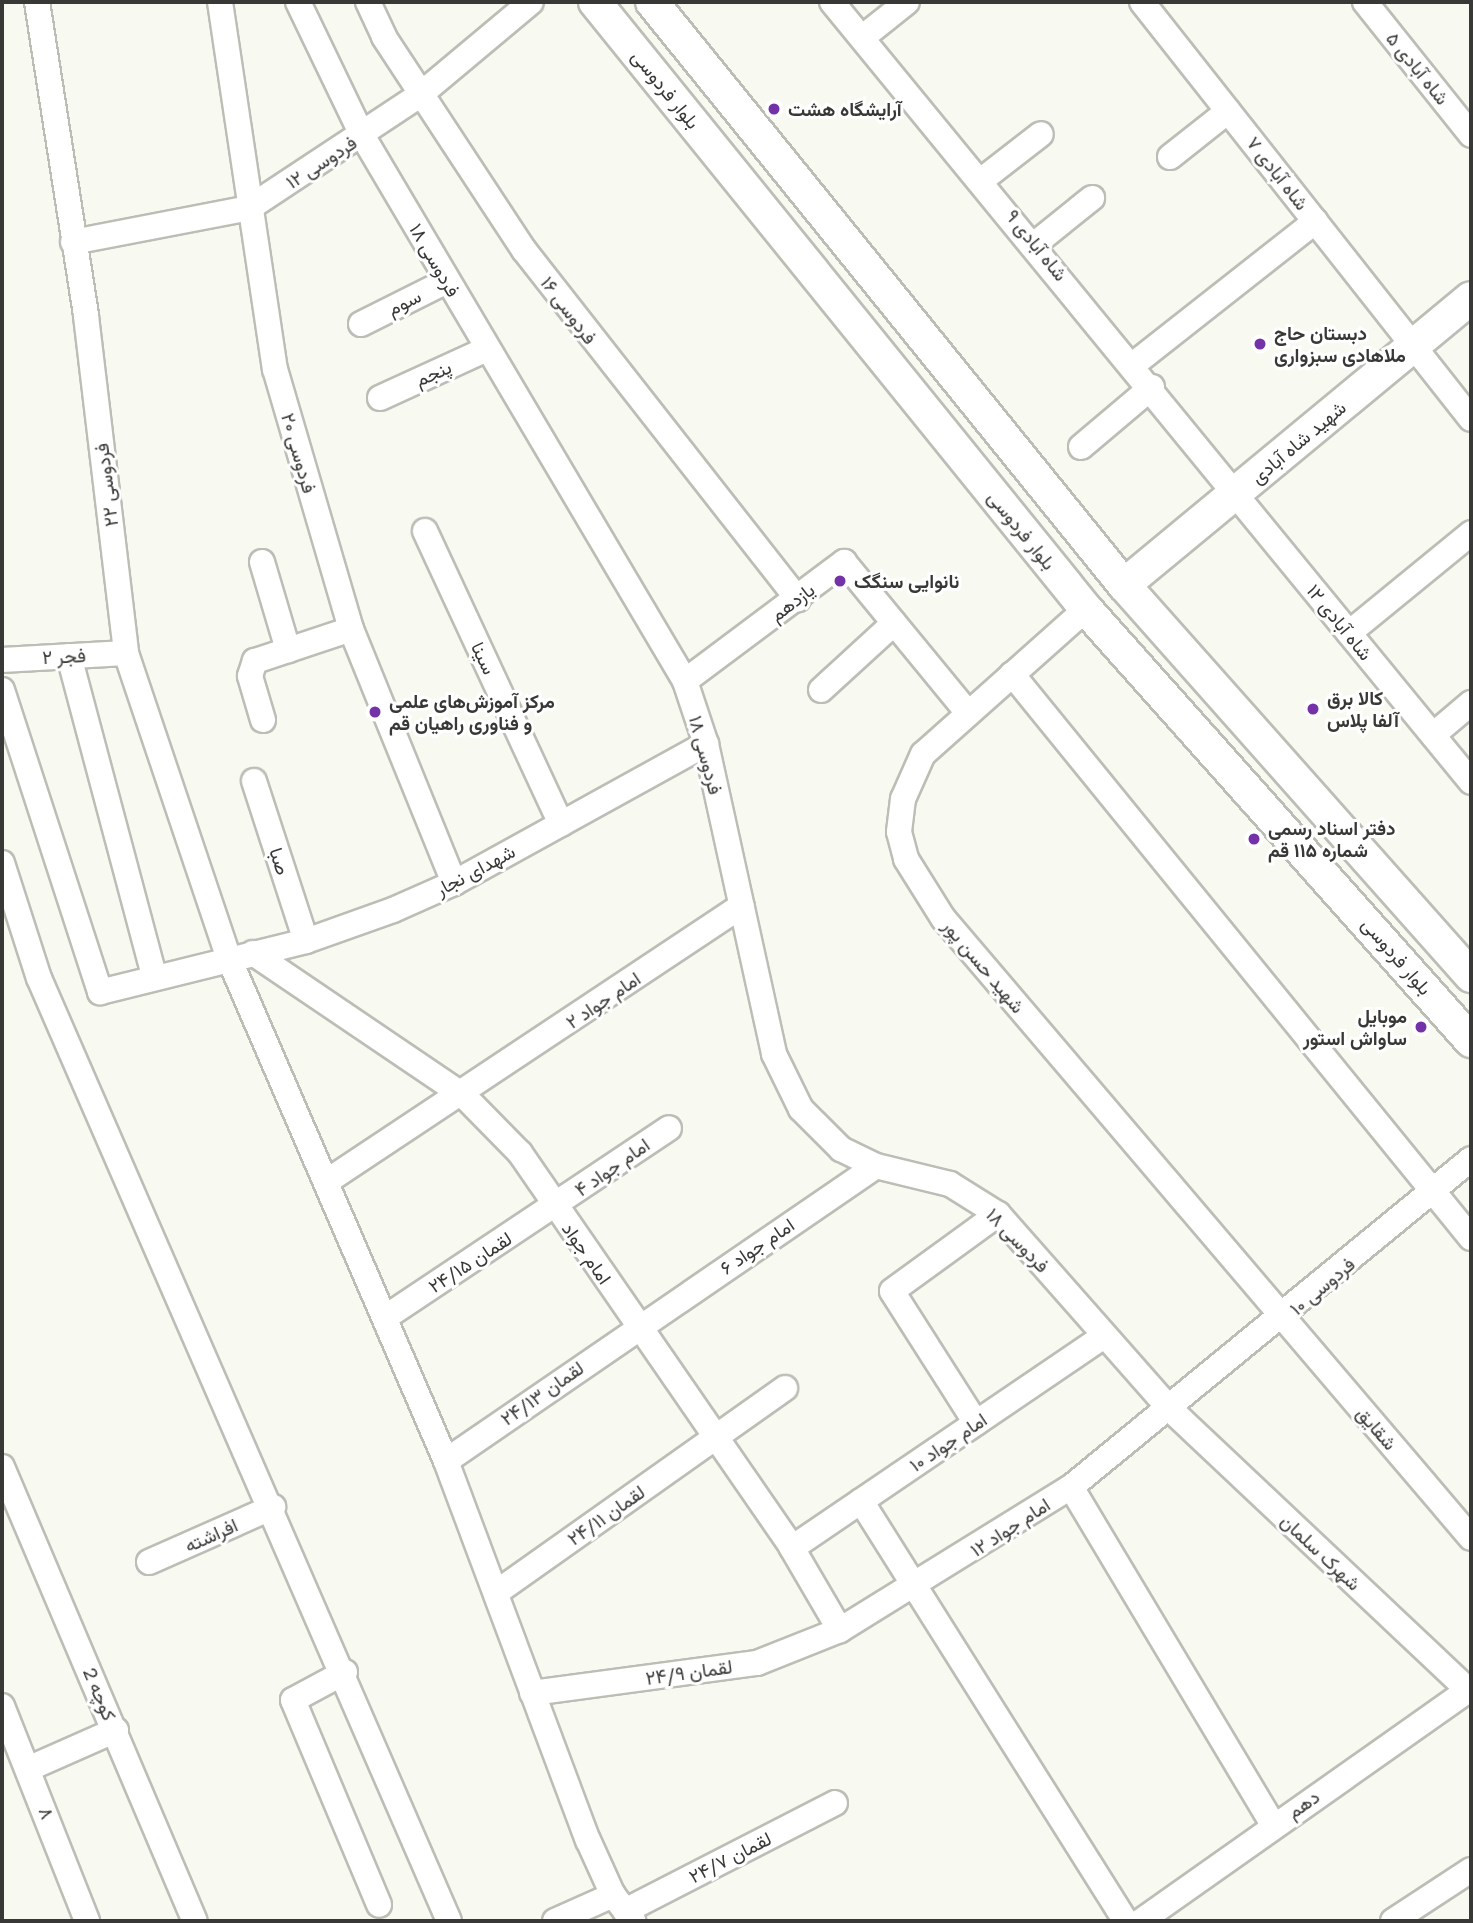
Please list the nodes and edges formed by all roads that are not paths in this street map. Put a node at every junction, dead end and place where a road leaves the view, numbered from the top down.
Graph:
1 (37, 2) edge
2 (220, 2) edge
3 (298, 2) edge
4 (368, 2) edge
5 (531, 2) edge
6 (595, 2) edge
7 (652, 2) edge
8 (832, 2) edge
9 (907, 2) edge
10 (1142, 2) edge
11 (1365, 2) edge
12 (863, 37) junction
13 (421, 94) junction
14 (1228, 111) junction
15 (1041, 134) dead end
16 (362, 135) junction
17 (1471, 135) edge
18 (1170, 157) dead end
19 (983, 180) junction
20 (1092, 198) dead end
21 (249, 208) junction
22 (1316, 221) junction
23 (73, 242) junction
24 (1036, 243) junction
25 (447, 281) junction
26 (1471, 298) edge
27 (361, 324) dead end
28 (1412, 348) junction
29 (487, 349) junction
30 (1134, 364) junction
31 (1152, 387) junction
32 (380, 398) dead end
33 (1471, 419) edge
34 (1081, 447) dead end
35 (1235, 494) junction
36 (425, 531) dead end
37 (1471, 533) edge
38 (262, 562) dead end
39 (1124, 585) junction
40 (798, 599) junction
41 (1086, 609) junction
42 (894, 623) junction
43 (351, 629) junction
44 (1349, 633) junction
45 (288, 650) junction
46 (127, 653) junction
47 (68, 656) junction
48 (2, 660) edge
49 (1012, 674) junction
50 (685, 681) junction
51 (2, 690) edge
52 (821, 690) dead end
53 (1471, 703) edge
54 (968, 712) junction
55 (263, 720) dead end
56 (1433, 735) junction
57 (706, 744) junction
58 (1469, 775) edge
59 (254, 781) dead end
60 (561, 824) junction
61 (2, 863) edge
62 (454, 883) junction
63 (742, 906) junction
64 (306, 941) junction
65 (253, 953) junction
66 (228, 956) junction
67 (154, 976) junction
68 (1471, 976) edge
69 (1471, 1041) edge
70 (463, 1095) junction
71 (669, 1128) dead end
72 (1471, 1159) edge
73 (876, 1166) junction
74 (326, 1182) junction
75 (1432, 1192) junction
76 (554, 1206) junction
77 (998, 1214) junction
78 (1471, 1238) edge
79 (386, 1317) junction
80 (1284, 1318) junction
81 (638, 1326) junction
82 (1104, 1336) junction
83 (785, 1388) dead end
84 (1171, 1410) junction
85 (976, 1423) junction
86 (715, 1438) junction
87 (446, 1461) junction
88 (2, 1467) edge
89 (1071, 1486) junction
90 (861, 1502) junction
91 (273, 1507) junction
92 (1471, 1538) edge
93 (792, 1548) junction
94 (149, 1562) dead end
95 (919, 1586) junction
96 (497, 1592) junction
97 (840, 1630) junction
98 (345, 1672) junction
99 (1470, 1691) edge
100 (532, 1693) junction
101 (2, 1706) edge
102 (116, 1730) junction
103 (9, 1740) edge
104 (30, 1768) junction
105 (835, 1803) dead end
106 (1273, 1825) junction
107 (1471, 1870) edge
108 (68, 1871) junction
109 (379, 1905) dead end
110 (624, 1909) edge
111 (73, 1921) edge
112 (87, 1921) edge
113 (195, 1921) edge
114 (449, 1921) edge
115 (555, 1921) edge
116 (1126, 1921) edge
117 (1141, 1921) edge
118 (1393, 1921) edge

1 - 23 street, فردوسی ۲۲
2 - 21 street, فردوسی ۲۰
3 - 16 street, فردوسی ۱۸
4 - 13 street, فردوسی ۱۶
5 - 13 street, فردوسی ۱۲
6 - 41 main road, بلوار فردوسی
7 - 39 main road, بلوار فردوسی
8 - 12 street, شاه آبادی ۹
9 - 12 street
10 - 14 street, شاه آبادی ۷
11 - 17 street, شاه آبادی ۵
12 - 19 street, شاه آبادی ۹
13 - 16 street, فردوسی ۱۲
13 - 40 street, فردوسی ۱۶
14 - 18 street
14 - 22 street, شاه آبادی ۷
15 - 19 street
16 - 21 street, فردوسی ۱۲
16 - 25 street, فردوسی ۱۸
19 - 24 street, شاه آبادی ۹
20 - 24 street
21 - 23 street, فردوسی ۱۲
21 - 43 street, فردوسی ۲۰
22 - 28 street, شاه آبادی ۷
22 - 30 street
23 - 46 street, فردوسی ۲۲
24 - 30 street, شاه آبادی ۹
25 - 27 street, سوم
25 - 29 street, فردوسی ۱۸
26 - 28 main road, شهید شاه آبادی
28 - 33 street, شاه آبادی ۷
28 - 35 main road, شهید شاه آبادی
29 - 32 street, پنجم
29 - 50 street, فردوسی ۱۸
30 - 31 street, شاه آبادی ۹
31 - 34 street
31 - 35 street, شاه آبادی ۹
35 - 39 main road, شهید شاه آبادی
35 - 44 street, شاه آبادی ۱۲
36 - 60 street, سینا
37 - 44 street
38 - 45 street
39 - 68 main road, بلوار فردوسی
40 - 42 street, یازدهم
40 - 50 street, یازدهم
41 - 49 street, شهید حسن پور
41 - 69 main road, بلوار فردوسی
42 - 52 street
42 - 54 street, یازدهم
43 - 45 street
43 - 62 street, فردوسی ۲۰
44 - 56 street, شاه آبادی ۱۲
45 - 55 street
46 - 47 street, فجر ۲
46 - 66 street, فردوسی ۲۲
47 - 48 street, فجر ۲
47 - 67 street
49 - 54 street, شهید حسن پور
49 - 75 street
50 - 57 street, فردوسی ۱۸
51 - 67 street, شهدای نجار
53 - 56 street
54 - 80 street, شهید حسن پور
56 - 58 street, شاه آبادی ۱۲
57 - 60 street, شهدای نجار
57 - 63 street, فردوسی ۱۸
59 - 64 street, صبا
60 - 62 street, شهدای نجار
61 - 91 street
62 - 64 street, شهدای نجار
63 - 70 street, امام جواد ۲
63 - 73 street, فردوسی ۱۸
64 - 65 street, شهدای نجار
65 - 66 street, شهدای نجار
65 - 70 street, امام جواد
66 - 67 street, شهدای نجار
66 - 74 street, فردوسی ۲۲
70 - 74 street, امام جواد ۲
70 - 76 street, امام جواد
71 - 76 street, امام جواد ۴
72 - 75 street, فردوسی ۱۰
73 - 77 street, فردوسی ۱۸
73 - 81 street, امام جواد ۶
74 - 79 street, فردوسی ۲۲
75 - 78 street
75 - 80 street, فردوسی ۱۰
76 - 79 street, لقمان ۲۴/۱۵
76 - 81 street, امام جواد
77 - 82 street, فردوسی ۱۸
77 - 85 street
79 - 87 street, فردوسی ۲۲
80 - 84 street, فردوسی ۱۰
80 - 92 street, شقایق
81 - 86 street, امام جواد
81 - 87 street, لقمان ۲۴/۱۳
82 - 84 street, فردوسی ۱۸
82 - 85 street, امام جواد ۱۰
83 - 86 street, لقمان ۲۴/۱۱
84 - 89 street, امام جواد ۱۲
84 - 99 street, شهرک سلمان
85 - 90 street, امام جواد ۱۰
86 - 93 street, امام جواد
86 - 96 street, لقمان ۲۴/۱۱
87 - 96 street, فردوسی ۲۲
88 - 102 street, کوچه 2
89 - 95 street, امام جواد ۱۲
89 - 106 street
90 - 93 street, امام جواد ۱۰
90 - 95 street
91 - 94 street, افراشته
91 - 98 street
93 - 97 street, امام جواد
95 - 97 street, امام جواد ۱۲
95 - 116 street
96 - 100 street, فردوسی ۲۲
97 - 100 street, لقمان ۲۴/۹
98 - 109 street
98 - 114 street
99 - 106 street, دهم
100 - 110 street, فردوسی ۲۲
101 - 103 street, ۸
102 - 104 street
102 - 113 street, کوچه 2
103 - 104 street, ۸
104 - 108 street, ۸
105 - 110 street, لقمان ۲۴/۷
106 - 117 street, دهم
107 - 118 street
108 - 111 street
108 - 112 street, ۸
110 - 115 street, لقمان ۲۴/۷

